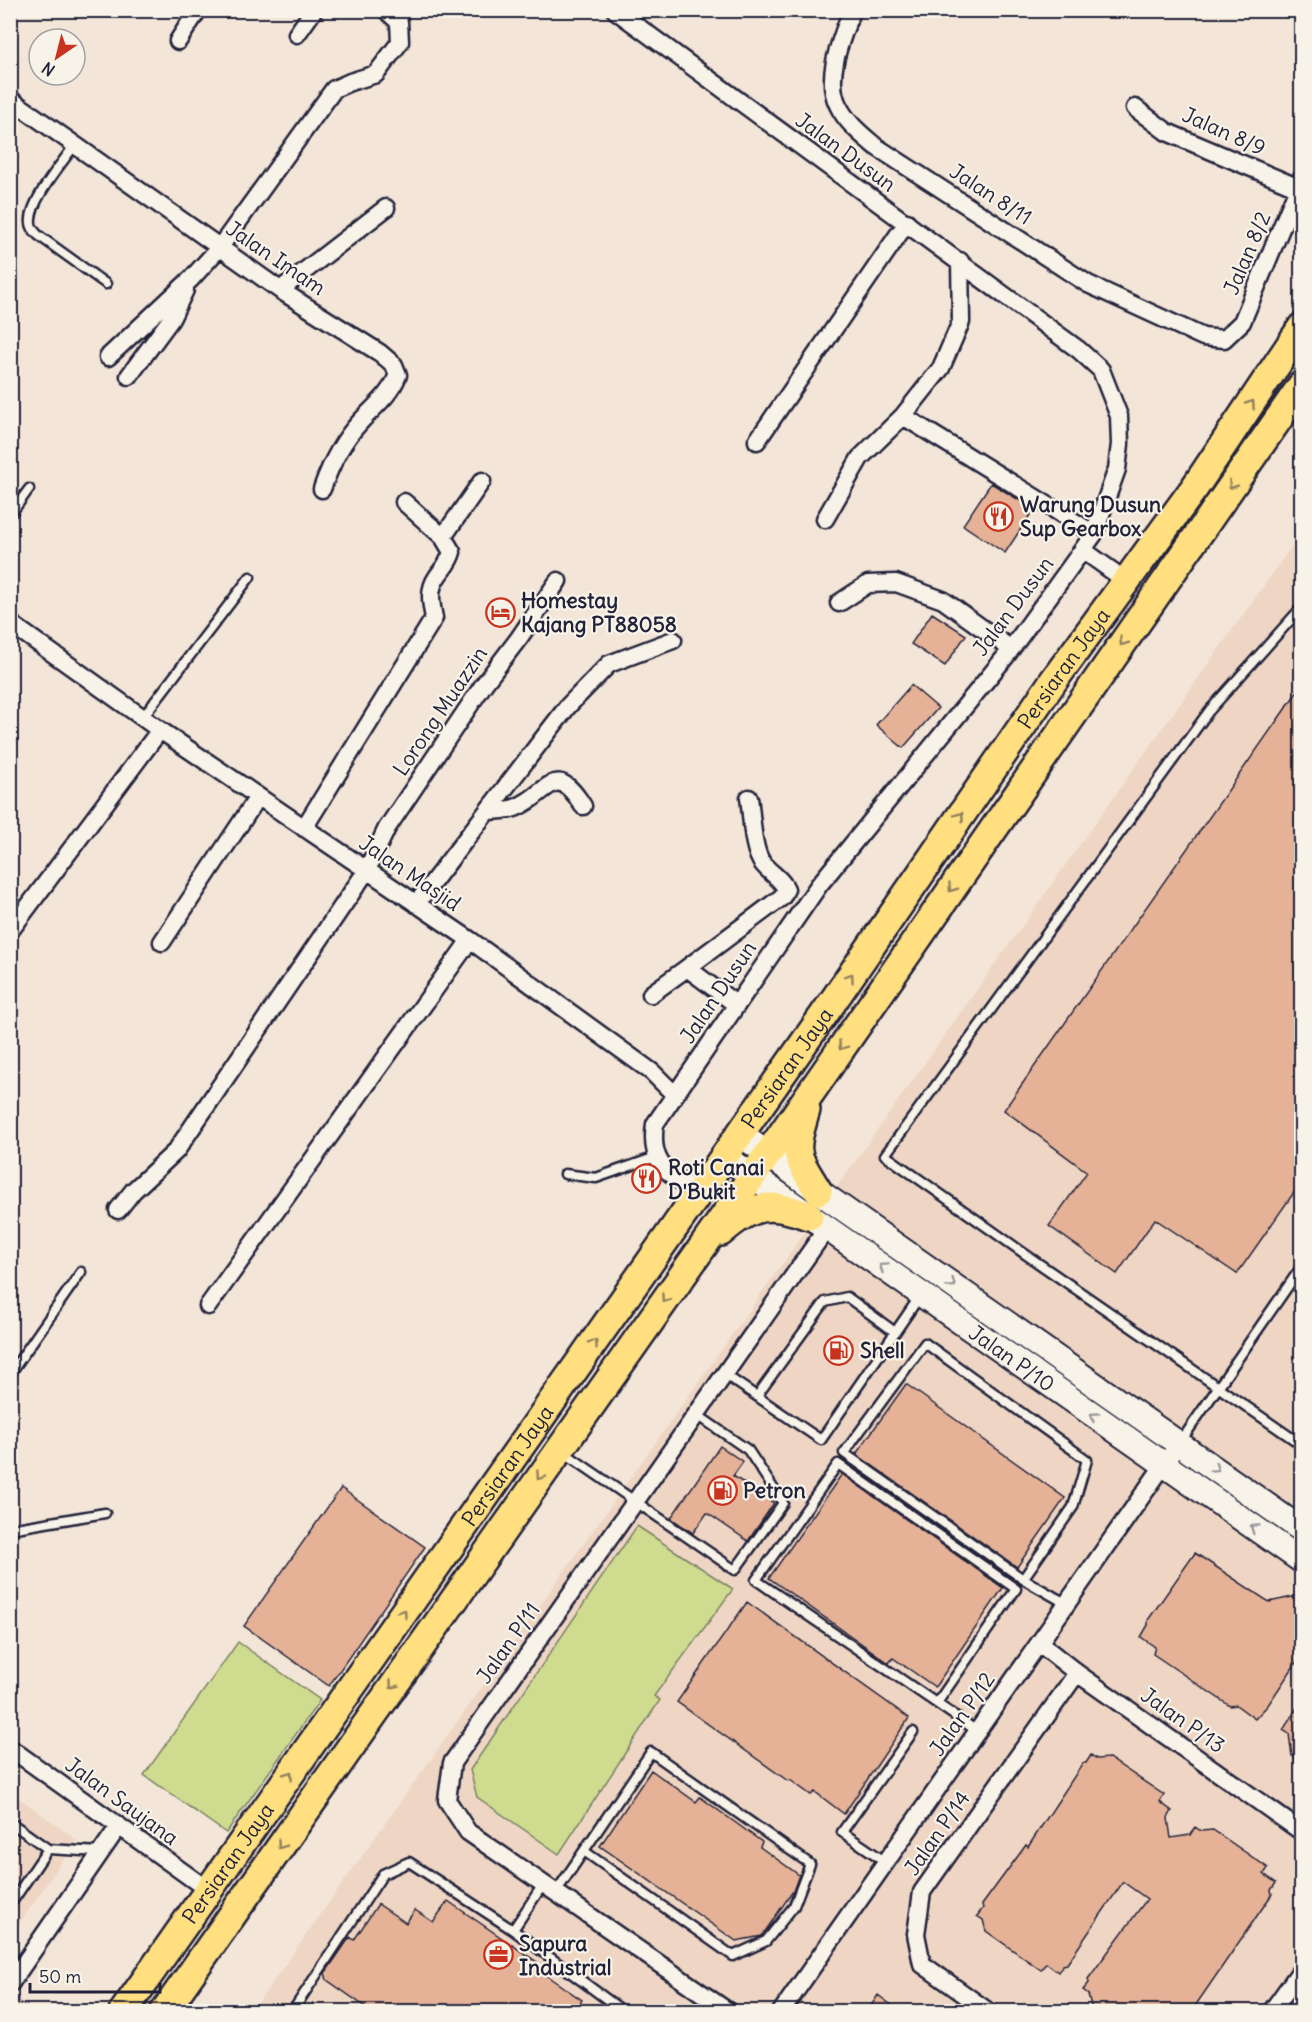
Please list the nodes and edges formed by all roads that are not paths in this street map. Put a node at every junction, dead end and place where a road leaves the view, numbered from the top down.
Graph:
1 (198, 10) edge
2 (314, 10) edge
3 (386, 10) edge
4 (615, 10) edge
5 (852, 10) edge
6 (297, 34) dead end
7 (178, 41) dead end
8 (10, 99) edge
9 (1135, 108) dead end
10 (74, 146) junction
11 (1300, 183) edge
12 (386, 208) dead end
13 (907, 222) junction
14 (220, 247) junction
15 (960, 261) junction
16 (191, 279) junction
17 (106, 284) dead end
18 (280, 290) junction
19 (1224, 339) joint
20 (1298, 341) edge
21 (108, 357) dead end
22 (129, 376) dead end
23 (1302, 385) edge
24 (1302, 409) edge
25 (903, 416) junction
26 (1266, 437) junction
27 (757, 441) dead end
28 (482, 481) dead end
29 (29, 489) dead end
30 (322, 489) dead end
31 (404, 502) dead end
32 (10, 515) edge
33 (825, 519) dead end
34 (1094, 534) junction
35 (443, 537) junction
36 (1083, 550) junction
37 (250, 577) dead end
38 (558, 581) dead end
39 (1126, 581) junction
40 (839, 603) dead end
41 (1302, 607) edge
42 (12, 628) edge
43 (673, 640) dead end
44 (1011, 649) junction
45 (143, 717) junction
46 (160, 730) junction
47 (258, 797) junction
48 (749, 798) dead end
49 (583, 806) dead end
50 (489, 811) junction
51 (304, 828) junction
52 (367, 870) junction
53 (416, 904) junction
54 (10, 931) edge
55 (470, 940) junction
56 (162, 942) dead end
57 (687, 968) junction
58 (651, 994) dead end
59 (737, 1005) junction
60 (812, 1088) junction
61 (675, 1095) junction
62 (740, 1134) junction
63 (768, 1154) junction
64 (724, 1156) junction
65 (656, 1157) junction
66 (565, 1174) dead end
67 (752, 1176) junction
68 (699, 1193) junction
69 (118, 1210) dead end
70 (818, 1212) junction
71 (698, 1252) junction
72 (1302, 1266) edge
73 (81, 1272) dead end
74 (922, 1293) junction
75 (208, 1306) dead end
76 (895, 1332) junction
77 (10, 1374) edge
78 (724, 1374) junction
79 (1219, 1387) junction
80 (757, 1396) junction
81 (696, 1414) junction
82 (1179, 1443) junction
83 (1302, 1445) edge
84 (559, 1449) junction
85 (1163, 1464) junction
86 (635, 1501) junction
87 (105, 1513) dead end
88 (10, 1529) edge
89 (1302, 1530) edge
90 (1302, 1562) edge
91 (1023, 1579) junction
92 (1067, 1604) junction
93 (1039, 1643) junction
94 (1077, 1673) junction
95 (937, 1704) junction
96 (977, 1731) junction
97 (913, 1732) dead end
98 (10, 1748) edge
99 (10, 1822) edge
100 (119, 1827) junction
101 (1302, 1832) edge
102 (48, 1849) junction
103 (584, 1851) junction
104 (102, 1852) junction
105 (886, 1862) junction
106 (550, 1888) junction
107 (208, 1890) junction
108 (10, 1905) edge
109 (513, 1930) junction
110 (1302, 1969) edge
111 (10, 1984) edge
112 (123, 2012) edge
113 (164, 2012) edge
114 (292, 2012) edge
115 (624, 2012) edge
116 (729, 2012) edge
117 (781, 2012) edge
118 (989, 2012) edge
119 (1271, 2012) edge

1 - 7 street
2 - 6 street
3 - 14 street
4 - 13 street, Jalan Dusun
5 - 19 street, Jalan 8/11
8 - 10 street, Jalan Imam
9 - 11 street, Jalan 8/9
10 - 14 street, Jalan Imam
10 - 17 lane
11 - 19 street, Jalan 8/2
12 - 18 street
13 - 15 street, Jalan Dusun
13 - 27 street
14 - 16 street
14 - 18 street, Jalan Imam
15 - 25 street
15 - 34 street, Jalan Dusun
16 - 21 street
16 - 22 street
18 - 30 street, Jalan Imam
39 -> 20 main road, Persiaran Jaya
23 - 26 main road, Persiaran Jaya
24 - 26 main road
25 - 33 street
25 - 34 street
26 -> 60 main road, Persiaran Jaya
28 - 35 street
29 - 32 lane
31 - 35 street
34 - 36 street, Jalan Dusun
35 - 51 street
36 - 39 street
36 - 44 street, Jalan Dusun
37 - 45 lane
38 - 52 street, Lorong Muazzin
62 -> 39 main road, Persiaran Jaya
40 - 44 street
41 - 79 lane
42 - 45 street, Jalan Masjid
43 - 50 street
44 - 59 street, Jalan Dusun
45 - 46 street, Jalan Masjid
46 - 47 street, Jalan Masjid
46 - 54 street
47 - 51 street, Jalan Masjid
47 - 56 street
48 - 57 street
49 - 50 street
50 - 53 street
51 - 52 street, Jalan Masjid
52 - 53 street, Jalan Masjid
52 - 69 street, Lorong Muazzin
53 - 55 street, Jalan Masjid
55 - 61 street, Jalan Masjid
55 - 75 street
57 - 58 street
57 - 59 street
59 - 61 street, Jalan Dusun
60 - 63 main road, Persiaran Jaya
60 - 70 main road
61 - 65 street
62 - 63 street, Jalan P/10
62 - 64 main road, Persiaran Jaya
63 - 67 main road, Persiaran Jaya
63 - 70 street, Jalan P/10
64 - 67 street, Jalan P/10
64 - 68 main road, Persiaran Jaya
65 - 66 lane
65 - 68 street
67 - 70 street, Jalan P/10
67 - 71 main road, Persiaran Jaya
107 -> 68 main road, Persiaran Jaya
70 - 71 main road
74 -> 70 street, Jalan P/10
70 - 78 street, Jalan P/11
70 -> 82 street, Jalan P/10
71 -> 84 main road, Persiaran Jaya
72 - 79 lane
73 - 77 lane
74 - 76 lane
85 -> 74 street, Jalan P/10
76 - 80 lane
76 - 80 lane
78 - 80 lane
78 - 81 street, Jalan P/11
79 - 82 lane
79 - 83 lane
81 - 86 street, Jalan P/11
81 - 86 lane
82 - 85 street, Jalan P/12
82 -> 89 street, Jalan P/10
84 - 86 lane
84 -> 113 main road, Persiaran Jaya
90 -> 85 street, Jalan P/10
85 - 92 street, Jalan P/12
86 - 106 street, Jalan P/11
87 - 88 lane
91 - 91 lane
91 - 92 lane
92 - 93 street, Jalan P/12
93 - 94 street, Jalan P/13
93 - 96 street, Jalan P/12
94 - 101 street, Jalan P/13
94 - 118 street, Jalan P/14
95 - 95 lane
95 - 96 lane
96 - 105 street, Jalan P/12
97 - 105 lane
98 - 100 street, Jalan Saujana
99 - 102 lane
100 - 104 street
100 - 107 street, Jalan Saujana
102 - 104 lane
102 - 108 lane
103 - 103 lane
103 - 106 lane
104 - 111 street
105 - 117 street, Jalan P/12
106 - 109 lane
106 - 116 street, Jalan P/11
107 - 112 main road, Persiaran Jaya
109 - 114 lane
109 - 115 lane
110 - 119 street

